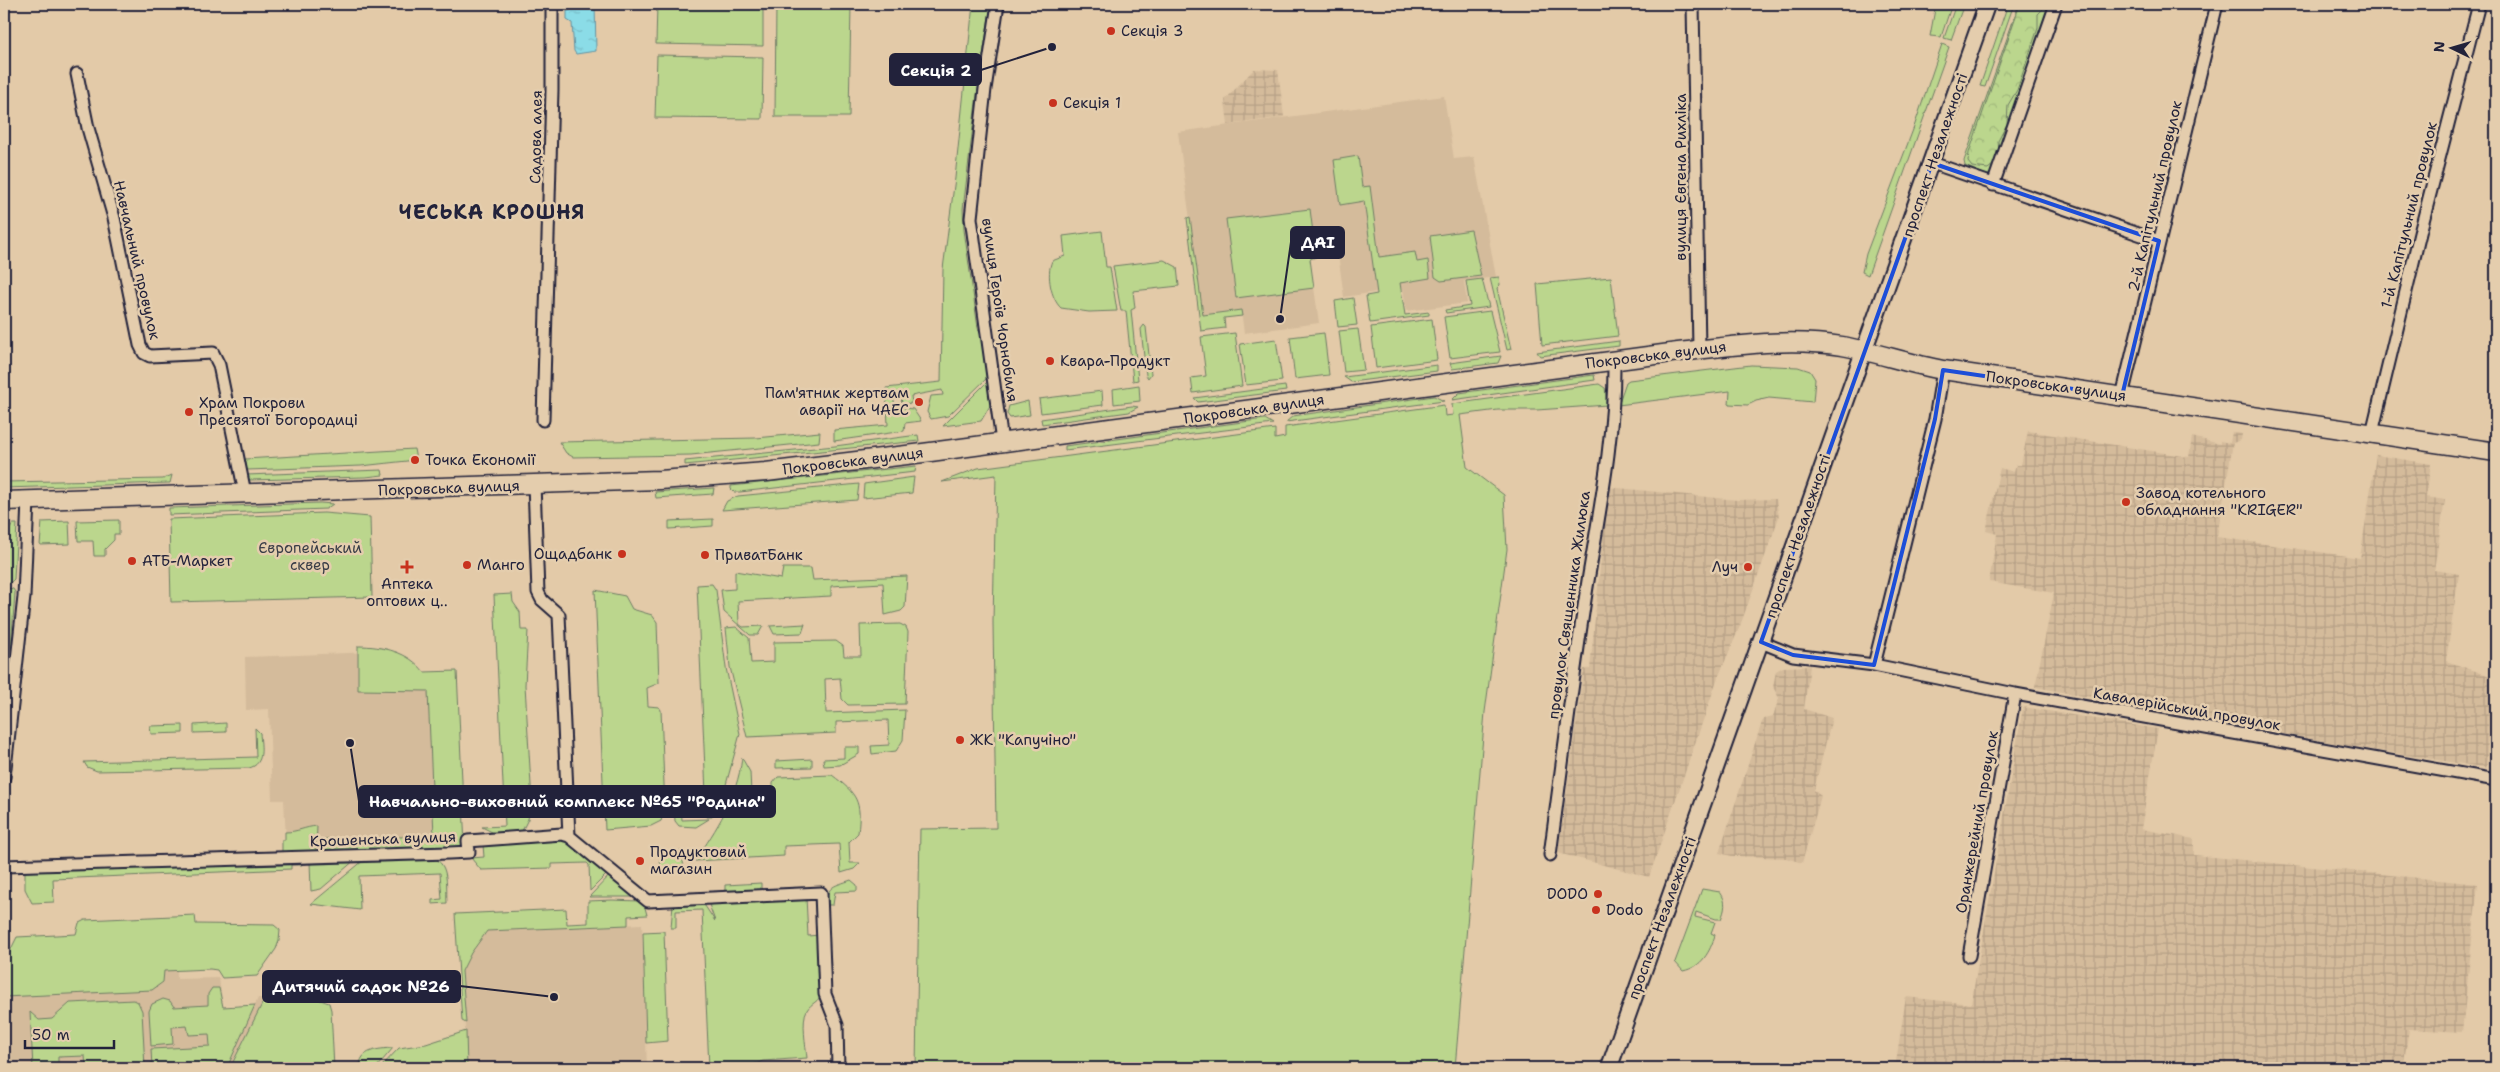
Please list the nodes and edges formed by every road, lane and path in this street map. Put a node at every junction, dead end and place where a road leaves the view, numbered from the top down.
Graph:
1 (552, 4) edge
2 (998, 4) edge
3 (1694, 4) edge
4 (1988, 4) edge
5 (2056, 4) edge
6 (2217, 4) edge
7 (2478, 4) edge
8 (77, 74) dead end
9 (1932, 163) junction
10 (1993, 185) junction
11 (2159, 241) junction
12 (1699, 350) junction
13 (1864, 350) junction
14 (1614, 360) junction
15 (1943, 370) junction
16 (2122, 396) junction
17 (543, 420) dead end
18 (2372, 433) junction
19 (1002, 442) junction
20 (2496, 452) edge
21 (534, 484) junction
22 (245, 493) junction
23 (28, 500) junction
24 (4, 501) edge
25 (1760, 642) junction
26 (1874, 665) junction
27 (2015, 694) junction
28 (4, 777) edge
29 (2496, 780) edge
30 (569, 836) junction
31 (1550, 854) dead end
32 (4, 866) edge
33 (1969, 956) dead end
34 (838, 1068) edge
35 (1609, 1068) edge

1 - 17 street, Садова алея
2 - 19 street, вулиця Героїв Чорнобиля
3 - 12 street, вулиця Євгена Рихліка
4 - 9 main road, проспект Незалежності
5 - 10 street
6 - 11 street, 2-й Капітульний провулок
7 - 18 street, 1-й Капітульний провулок
8 - 22 street, Навчальний провулок
9 - 10 street
9 - 13 main road, проспект Незалежності
10 - 11 street
11 - 16 street, 2-й Капітульний провулок
12 - 13 highway, Покровська вулиця
12 - 14 highway, Покровська вулиця
13 - 15 highway, Покровська вулиця
13 - 25 main road, проспект Незалежності
14 - 19 highway, Покровська вулиця
14 - 31 street, провулок Священника Жилюка
15 - 16 highway, Покровська вулиця
15 - 26 street
16 - 18 highway, Покровська вулиця
18 - 20 highway, Покровська вулиця
19 - 21 highway, Покровська вулиця
21 - 22 highway, Покровська вулиця
21 - 30 street
22 - 23 highway, Покровська вулиця
23 - 24 highway, Покровська вулиця
23 - 28 street
25 - 26 street, Кавалерійський провулок
25 - 35 main road, проспект Незалежності
26 - 27 street, Кавалерійський провулок
27 - 29 street, Кавалерійський провулок
27 - 33 street, Оранжерейний провулок
30 - 32 street, Крошенська вулиця
30 - 34 street

